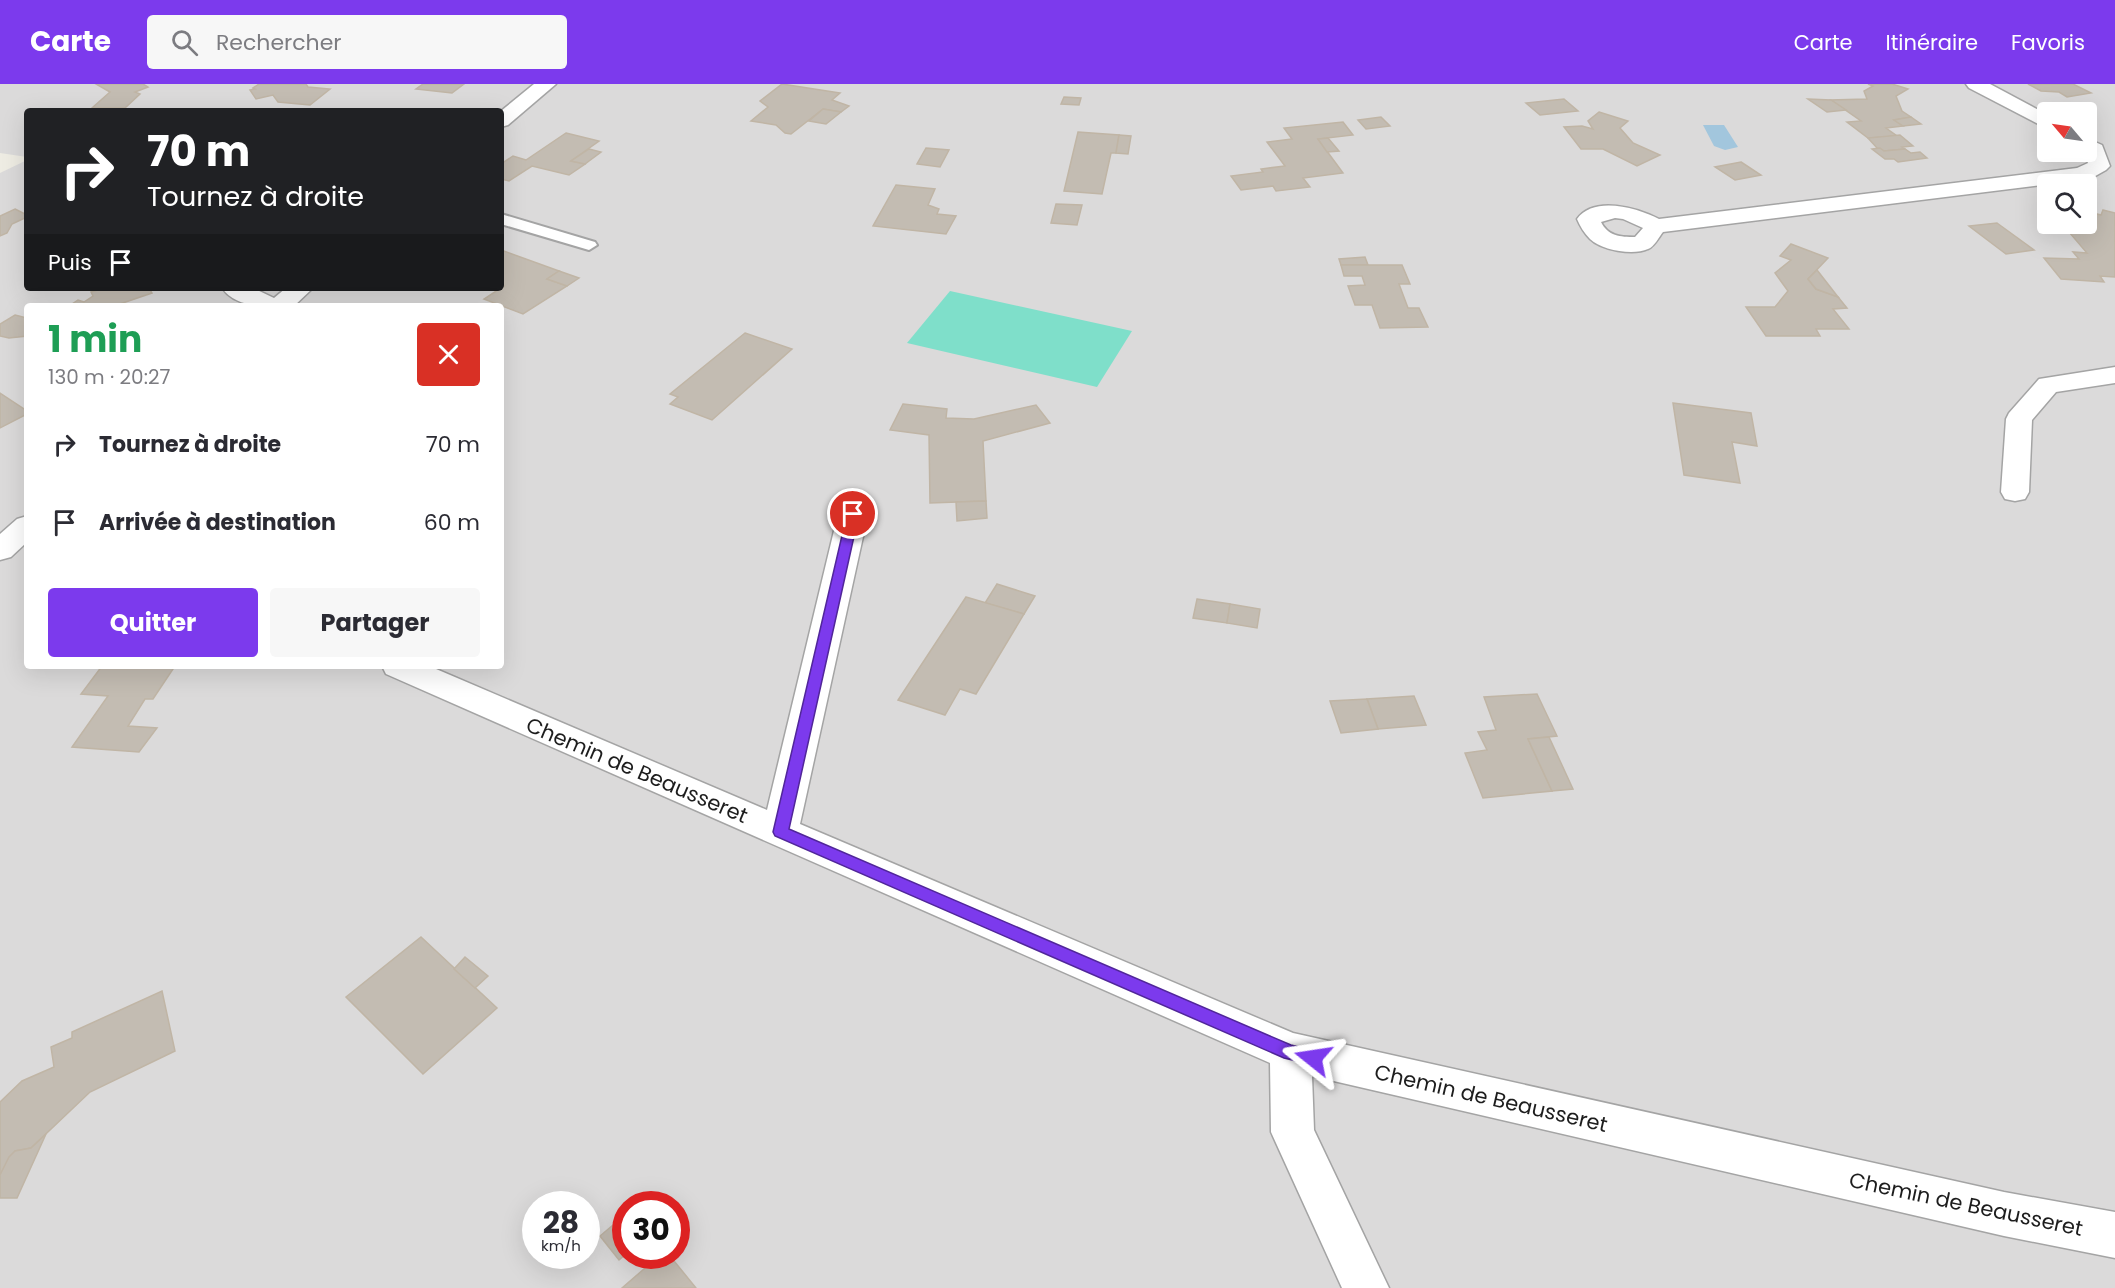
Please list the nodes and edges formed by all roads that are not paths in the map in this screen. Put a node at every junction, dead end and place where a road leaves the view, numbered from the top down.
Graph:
1 (546, 84) edge
2 (1976, 84) edge
3 (2037, 117) edge
4 (504, 119) edge
5 (2097, 162) edge
6 (504, 220) edge
7 (1656, 226) dead end
8 (589, 245) dead end
9 (240, 291) edge
10 (297, 291) edge
11 (264, 303) edge
12 (283, 303) edge
13 (2115, 375) edge
14 (2014, 492) dead end
15 (853, 514) dead end
16 (24, 529) edge
17 (0, 550) edge
18 (405, 669) edge
19 (780, 832) junction
20 (1290, 1052) junction
21 (2115, 1235) edge
22 (1366, 1288) edge

1 - 4 street
2 - 3 street
5 - 7 street
6 - 8 lane
9 - 11 street
10 - 12 street
13 - 14 street
15 - 19 street
16 - 17 street
18 - 19 street, Chemin de Beausseret
19 - 20 street, Chemin de Beausseret
20 - 21 street, Chemin de Beausseret
20 - 22 street

